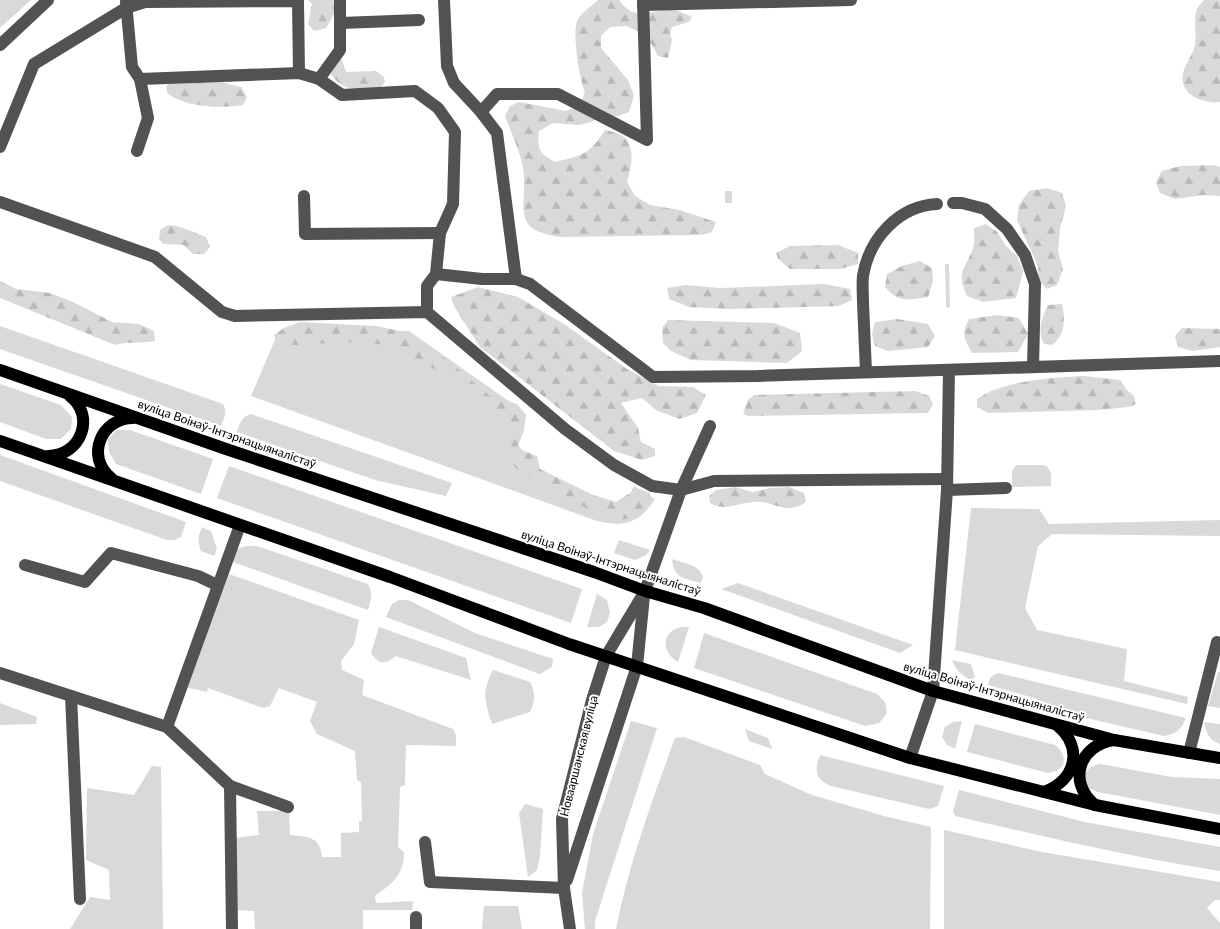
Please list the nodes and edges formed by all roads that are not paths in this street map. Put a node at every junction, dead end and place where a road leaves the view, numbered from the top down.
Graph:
1 (48, 0) edge
2 (340, 0) edge
3 (444, 0) edge
4 (851, 0) edge
5 (643, 3) edge
6 (126, 4) edge
7 (419, 20) dead end
8 (341, 23) junction
9 (0, 45) edge
10 (298, 73) junction
11 (140, 79) junction
12 (319, 79) junction
13 (481, 112) junction
14 (0, 147) edge
15 (137, 151) dead end
16 (304, 196) dead end
17 (0, 202) edge
18 (937, 204) dead end
19 (953, 204) dead end
20 (440, 233) junction
21 (436, 274) junction
22 (516, 279) junction
23 (427, 312) junction
24 (1220, 361) edge
25 (1033, 368) junction
26 (0, 370) edge
27 (949, 370) junction
28 (866, 372) junction
29 (65, 394) junction
30 (135, 418) junction
31 (710, 426) dead end
32 (0, 441) edge
33 (46, 456) junction
34 (114, 480) junction
35 (947, 485) junction
36 (1006, 488) dead end
37 (681, 490) junction
38 (240, 525) junction
39 (26, 565) dead end
40 (217, 585) junction
41 (645, 591) junction
42 (1218, 642) dead end
43 (606, 656) junction
44 (637, 666) junction
45 (0, 674) edge
46 (933, 691) junction
47 (72, 696) junction
48 (1057, 725) junction
49 (166, 727) junction
50 (1114, 740) junction
51 (1189, 753) junction
52 (910, 758) junction
53 (1220, 758) edge
54 (230, 786) junction
55 (1044, 792) junction
56 (1095, 805) junction
57 (288, 807) dead end
58 (1220, 830) edge
59 (425, 842) dead end
60 (564, 888) junction
61 (80, 899) dead end
62 (232, 929) edge
63 (570, 929) edge

1 - 9 street
2 - 8 street
3 - 13 street
4 - 5 street
5 - 13 street
6 - 10 street
6 - 11 street
6 - 14 street
7 - 8 street
8 - 12 street
10 - 11 street
10 - 12 street
11 - 15 street
12 - 20 street
13 - 22 street
16 - 20 street
17 - 23 street
18 - 28 street
19 - 25 street
20 - 21 street
21 - 22 street
21 - 23 street
22 - 28 street
23 - 37 street
24 - 25 street
25 - 27 street
26 - 29 main road, вуліца Воінаў-Інтэрнацыяналістаў
27 - 28 street
27 - 35 street
29 - 30 main road, вуліца Воінаў-Інтэрнацыяналістаў
29 - 33 main road
30 - 34 main road
30 - 41 main road, вуліца Воінаў-Інтэрнацыяналістаў
31 - 37 street
32 - 33 main road
33 - 34 main road
34 - 38 main road
35 - 36 street
35 - 37 street
35 - 46 street
37 - 41 street
38 - 40 street
38 - 43 main road
39 - 40 street
40 - 49 street
41 - 43 street, Новааршанская вуліца
41 - 44 street, Новааршанская вуліца
41 - 46 main road, вуліца Воінаў-Інтэрнацыяналістаў
42 - 51 street
43 - 44 main road
43 - 60 street, Новааршанская вуліца
44 - 52 main road
44 - 60 street, Новааршанская вуліца
45 - 47 street
46 - 48 main road, вуліца Воінаў-Інтэрнацыяналістаў
46 - 52 street
47 - 49 street
47 - 61 street
48 - 50 main road, вуліца Воінаў-Інтэрнацыяналістаў
48 - 55 main road
49 - 54 street
50 - 51 main road, вуліца Воінаў-Інтэрнацыяналістаў
50 - 56 main road
51 - 53 main road, вуліца Воінаў-Інтэрнацыяналістаў
52 - 55 main road
54 - 57 street
54 - 62 street
55 - 56 main road
56 - 58 main road
59 - 60 street
60 - 63 street, Новааршанская вуліца

